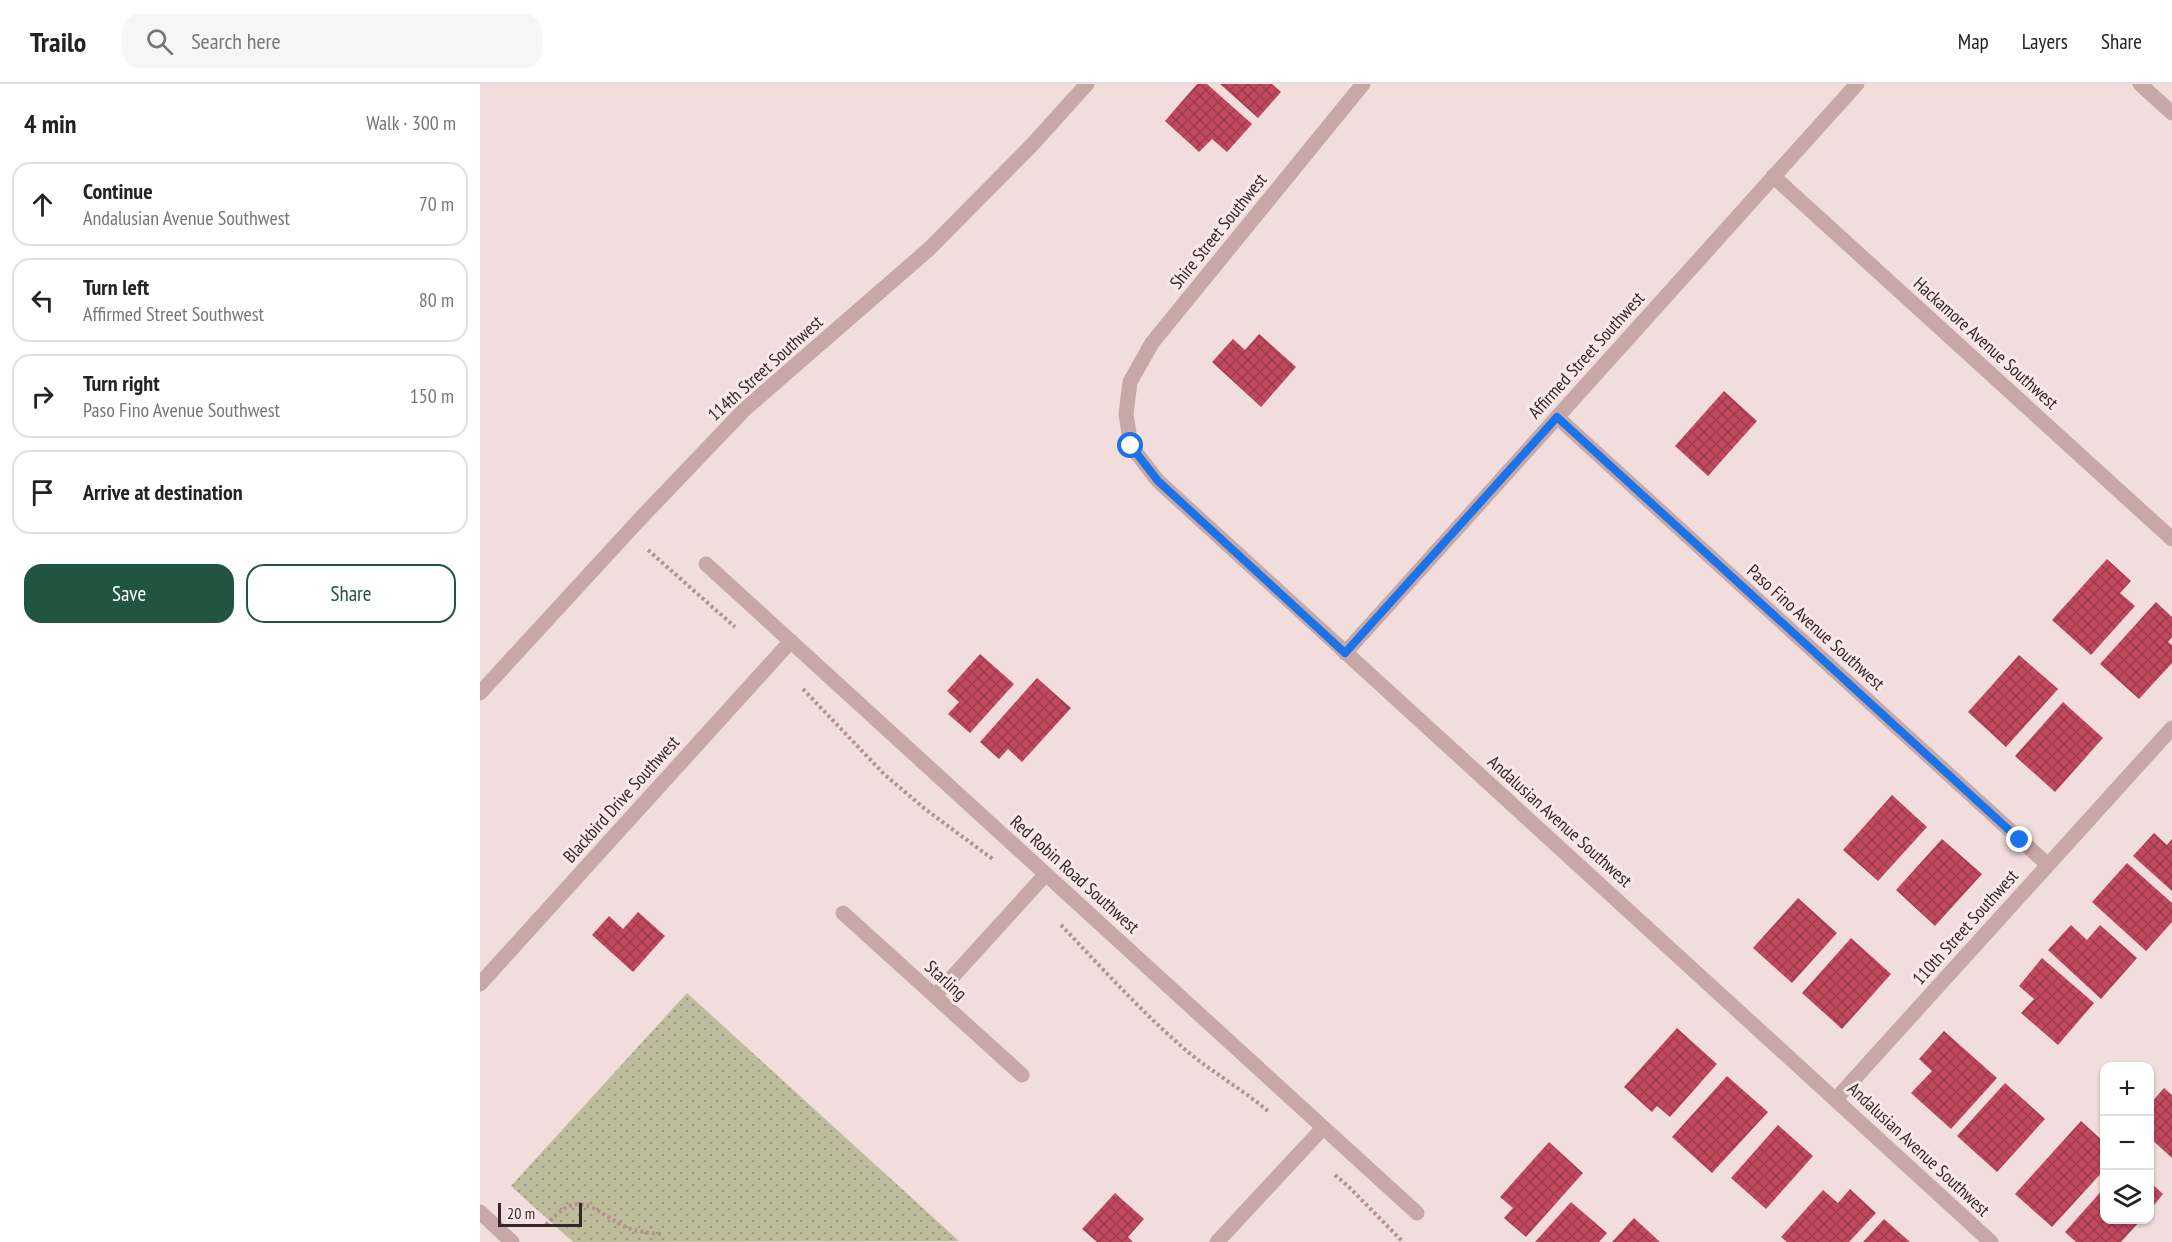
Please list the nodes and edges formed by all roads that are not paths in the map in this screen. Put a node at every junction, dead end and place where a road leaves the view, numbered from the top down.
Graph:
1 (1087, 84) edge
2 (1363, 84) edge
3 (1857, 84) edge
4 (2140, 84) edge
5 (2172, 113) edge
6 (1773, 176) junction
7 (1126, 414) joint
8 (1557, 417) junction
9 (2172, 539) edge
10 (706, 564) dead end
11 (790, 641) junction
12 (1345, 653) junction
13 (480, 693) edge
14 (2172, 728) edge
15 (2048, 865) junction
16 (1046, 874) junction
17 (843, 913) dead end
18 (480, 984) edge
19 (935, 996) junction
20 (1022, 1075) dead end
21 (1836, 1099) junction
22 (1323, 1128) junction
23 (480, 1212) edge
24 (1417, 1213) dead end
25 (512, 1242) edge
26 (1217, 1242) edge
27 (1991, 1242) edge

1 - 13 street, 114th Street Southwest
2 - 7 street, Shire Street Southwest
3 - 6 street, Affirmed Street Southwest
4 - 5 street
6 - 8 street, Affirmed Street Southwest
6 - 9 street, Hackamore Avenue Southwest
7 - 12 street, Andalusian Avenue Southwest
8 - 12 street, Affirmed Street Southwest
8 - 15 street, Paso Fino Avenue Southwest
10 - 11 street, Red Robin Road Southwest
11 - 16 street, Red Robin Road Southwest
11 - 18 street, Blackbird Drive Southwest
12 - 21 street, Andalusian Avenue Southwest
14 - 15 street, 110th Street Southwest
15 - 21 street, 110th Street Southwest
16 - 19 street
16 - 22 street, Red Robin Road Southwest
17 - 19 street, Starling
19 - 20 street, Starling
21 - 27 street, Andalusian Avenue Southwest
22 - 24 street, Red Robin Road Southwest
22 - 26 street
23 - 25 street

